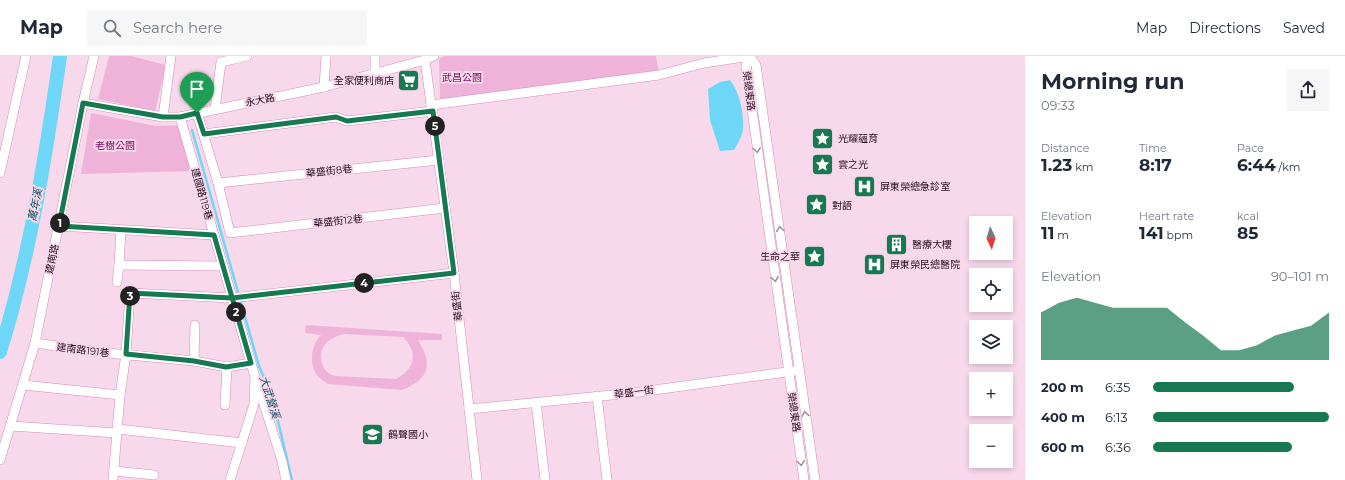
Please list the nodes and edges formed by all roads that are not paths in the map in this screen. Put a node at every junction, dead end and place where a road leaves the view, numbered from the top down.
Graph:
1 (26, 56) edge
2 (94, 56) edge
3 (171, 56) edge
4 (247, 56) edge
5 (326, 56) edge
6 (375, 56) edge
7 (750, 56) edge
8 (430, 58) edge
9 (220, 59) edge
10 (375, 74) junction
11 (324, 87) junction
12 (83, 103) junction
13 (432, 108) junction
14 (215, 109) junction
15 (197, 113) junction
16 (163, 117) junction
17 (180, 117) junction
18 (765, 130) junction
19 (755, 132) junction
20 (204, 134) junction
21 (440, 160) junction
22 (0, 173) edge
23 (218, 183) junction
24 (445, 208) junction
25 (59, 226) junction
26 (220, 229) junction
27 (120, 230) junction
28 (119, 265) junction
29 (223, 266) junction
30 (454, 273) junction
31 (117, 282) dead end
32 (232, 298) junction
33 (791, 314) junction
34 (780, 315) junction
35 (195, 326) dead end
36 (35, 343) junction
37 (126, 354) junction
38 (194, 361) junction
39 (251, 363) junction
40 (226, 367) junction
41 (799, 371) junction
42 (788, 372) junction
43 (255, 377) junction
44 (23, 385) junction
45 (120, 395) junction
46 (597, 396) junction
47 (536, 402) junction
48 (225, 405) dead end
49 (470, 409) junction
50 (11, 426) junction
51 (117, 431) junction
52 (242, 443) junction
53 (810, 447) junction
54 (799, 448) junction
55 (0, 460) edge
56 (154, 474) dead end
57 (113, 475) edge
58 (230, 480) edge
59 (286, 480) edge
60 (477, 480) edge
61 (545, 480) edge
62 (607, 480) edge
63 (804, 480) edge
64 (815, 480) edge

1 - 22 street
2 - 12 street, 建南路
3 - 16 street
4 - 9 street
5 - 11 street
6 - 10 street
7 - 13 street
7 - 18 street, 榮總東路
7 - 19 street, 榮總東路
8 - 10 street, 永大路
8 - 13 street, 華盛街
9 - 14 street
10 - 11 street, 永大路
11 - 14 street, 永大路
12 - 16 street, 永大路
12 - 25 street, 建南路
13 - 20 street
13 - 21 street, 華盛街
14 - 15 street, 永大路
15 - 17 street, 永大路
15 - 20 street
16 - 17 street, 永大路
17 - 26 street, 建國路119巷
18 - 19 street
33 -> 18 street, 榮總東路
19 -> 34 street, 榮總東路
20 - 23 street
21 - 23 street, 華盛街8巷
21 - 24 street, 華盛街
23 - 26 street
24 - 26 street, 華盛街12巷
24 - 30 street, 華盛街
25 - 27 street, 華盛街12巷
25 - 36 street, 建南路
26 - 27 street, 華盛街12巷
26 - 29 street, 建國路119巷
27 - 28 street
28 - 29 street
28 - 31 street
29 - 32 street, 建國路119巷
30 - 32 street
30 - 49 street, 華盛街
32 - 37 street
32 - 39 street, 建國路119巷
33 - 34 street
33 - 41 street, 榮總東路
34 - 42 street, 榮總東路
35 - 38 street
36 - 37 street, 建南路191巷
36 - 44 street, 建南路
37 - 38 street, 建南路191巷
37 - 45 street
38 - 40 street, 建南路191巷
39 - 40 street, 建南路191巷
39 - 43 street, 建國路119巷
40 - 48 street
41 - 42 street, 華盛一街
53 -> 41 street, 榮總東路
42 - 46 street, 華盛一街
42 - 54 street, 榮總東路
43 - 52 street, 建國路119巷
43 - 59 street
44 - 45 street
44 - 50 street, 建南路
45 - 51 street
46 - 47 street, 華盛一街
46 - 62 street
47 - 49 street, 華盛一街
47 - 61 street
49 - 60 street, 華盛街
50 - 51 street
50 - 55 street, 建南路
51 - 52 street
51 - 57 street
52 - 58 street, 建國路119巷
53 - 54 street
53 - 64 street, 榮總東路
54 -> 63 street, 榮總東路
56 - 57 street

